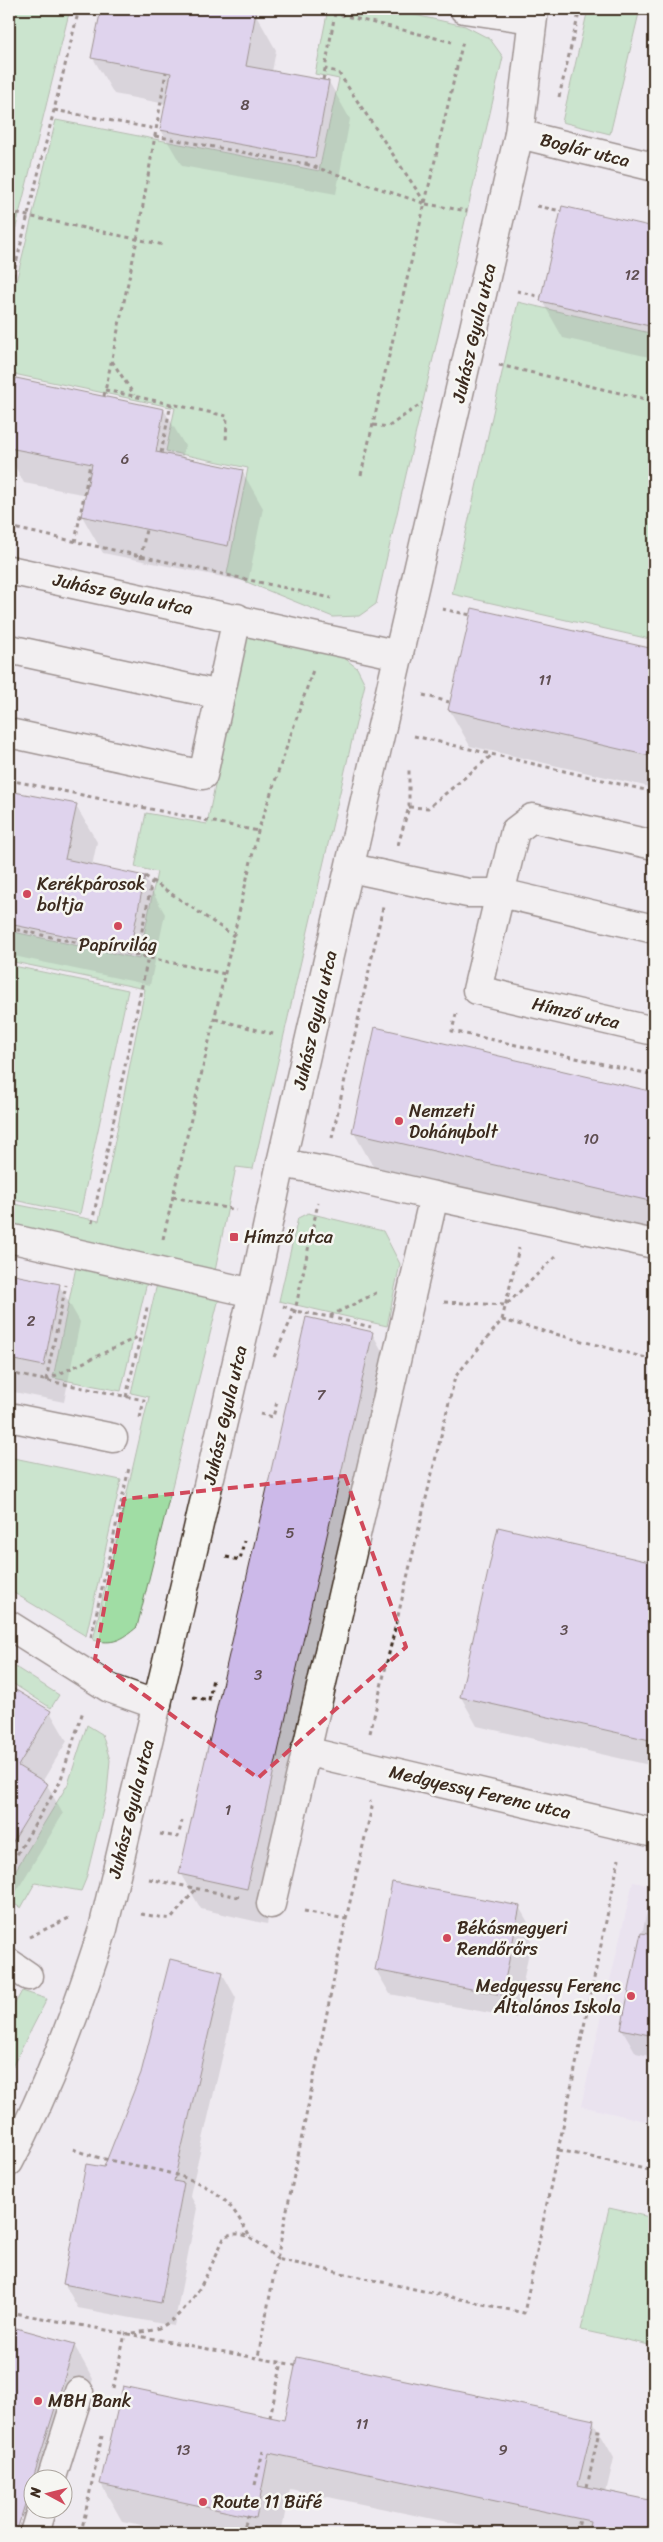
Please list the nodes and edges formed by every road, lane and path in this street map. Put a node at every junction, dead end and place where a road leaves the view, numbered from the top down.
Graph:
1 (79, 9) edge
2 (317, 9) edge
3 (464, 9) edge
4 (335, 13) junction
5 (533, 14) edge
6 (325, 69) junction
7 (166, 72) dead end
8 (323, 80) dead end
9 (54, 110) junction
10 (156, 129) junction
11 (519, 134) junction
12 (155, 136) junction
13 (307, 157) dead end
14 (653, 160) edge
15 (306, 164) junction
16 (426, 204) junction
17 (534, 205) dead end
18 (561, 211) dead end
19 (9, 212) edge
20 (28, 216) junction
21 (500, 218) junction
22 (137, 240) junction
23 (164, 246) dead end
24 (514, 290) dead end
25 (9, 292) edge
26 (541, 297) dead end
27 (111, 360) junction
28 (496, 364) dead end
29 (105, 390) junction
30 (460, 395) junction
31 (104, 396) dead end
32 (134, 396) junction
33 (654, 401) edge
34 (171, 404) junction
35 (373, 425) junction
36 (226, 443) dead end
37 (161, 453) dead end
38 (90, 464) dead end
39 (360, 475) dead end
40 (9, 527) edge
41 (146, 530) dead end
42 (75, 542) junction
43 (141, 558) junction
44 (9, 570) edge
45 (331, 598) dead end
46 (439, 608) dead end
47 (471, 616) dead end
48 (237, 618) junction
49 (324, 639) junction
50 (9, 650) edge
51 (399, 655) junction
52 (419, 694) dead end
53 (220, 695) junction
54 (450, 702) dead end
55 (9, 733) edge
56 (409, 735) dead end
57 (493, 755) junction
58 (9, 780) edge
59 (654, 792) edge
60 (408, 807) dead end
61 (258, 831) junction
62 (654, 845) edge
63 (351, 868) junction
64 (145, 876) dead end
65 (152, 881) junction
66 (500, 893) junction
67 (9, 928) edge
68 (654, 929) edge
69 (234, 936) junction
70 (137, 955) junction
71 (148, 957) junction
72 (225, 974) junction
73 (478, 990) junction
74 (215, 1019) junction
75 (654, 1031) edge
76 (310, 1043) junction
77 (654, 1075) edge
78 (281, 1163) junction
79 (434, 1196) junction
80 (173, 1197) junction
81 (236, 1210) dead end
82 (526, 1216) junction
83 (584, 1229) junction
84 (9, 1238) edge
85 (654, 1244) edge
86 (79, 1254) junction
87 (156, 1270) junction
88 (415, 1273) junction
89 (253, 1292) junction
90 (409, 1300) junction
91 (506, 1305) junction
92 (295, 1311) dead end
93 (330, 1317) junction
94 (502, 1320) junction
95 (401, 1335) junction
96 (140, 1336) junction
97 (654, 1360) edge
98 (9, 1372) edge
99 (46, 1380) junction
100 (126, 1397) junction
101 (277, 1402) dead end
102 (9, 1417) edge
103 (274, 1417) dead end
104 (140, 1419) dead end
105 (113, 1438) dead end
106 (129, 1466) dead end
107 (244, 1540) dead end
108 (240, 1560) dead end
109 (9, 1625) edge
110 (96, 1645) dead end
111 (213, 1678) dead end
112 (191, 1696) dead end
113 (79, 1704) dead end
114 (157, 1705) junction
115 (305, 1750) junction
116 (362, 1765) junction
117 (182, 1821) dead end
118 (626, 1827) junction
119 (159, 1833) dead end
120 (654, 1833) edge
121 (9, 1868) edge
122 (153, 1880) dead end
123 (196, 1889) junction
124 (271, 1904) junction
125 (138, 1913) dead end
126 (69, 1918) dead end
127 (346, 1919) junction
128 (26, 1939) dead end
129 (73, 2149) dead end
130 (559, 2150) junction
131 (9, 2162) edge
132 (654, 2171) edge
133 (250, 2237) junction
134 (277, 2259) junction
135 (9, 2312) edge
136 (125, 2334) junction
137 (258, 2357) junction
138 (282, 2362) junction
139 (295, 2365) dead end
140 (79, 2392) dead end
141 (270, 2417) dead end
142 (591, 2430) dead end
143 (263, 2451) dead end
144 (54, 2470) edge
145 (654, 2471) edge
146 (255, 2485) dead end
147 (587, 2487) dead end
148 (649, 2500) dead end
149 (248, 2516) dead end
150 (580, 2519) dead end
151 (38, 2520) edge
152 (82, 2528) dead end
153 (34, 2533) edge
154 (106, 2533) edge
155 (242, 2533) edge
156 (578, 2533) edge

1 - 9 path
2 - 4 path
3 - 5 street
4 - 6 path
4 - 16 path
5 - 11 street, Juhász Gyula utca
6 - 8 path
6 - 16 path
7 - 10 path
9 - 10 path
9 - 20 path
10 - 12 path
11 - 14 street, Boglár utca
11 - 21 street, Juhász Gyula utca
12 - 15 path
12 - 22 path
13 - 15 path
15 - 16 path
16 - 21 path
16 - 35 path
17 - 18 path
19 - 20 path
20 - 22 path
20 - 25 path
21 - 30 street, Juhász Gyula utca
22 - 23 path
22 - 27 path
24 - 26 path
27 - 29 path
27 - 32 path
28 - 33 path
29 - 31 path
29 - 32 path
30 - 35 path
30 - 51 street, Juhász Gyula utca
32 - 34 path
34 - 36 path
34 - 37 path
35 - 39 path
38 - 42 path
40 - 42 path
41 - 43 path
42 - 43 path
43 - 45 path
44 - 48 street, Juhász Gyula utca
46 - 47 path
48 - 49 street, Juhász Gyula utca
48 - 53 street
49 - 51 street, Juhász Gyula utca
49 - 61 path
50 - 53 street
51 - 63 street, Juhász Gyula utca
52 - 54 path
53 - 55 street
56 - 57 path
57 - 59 path
57 - 60 path
58 - 61 path
61 - 69 path
62 - 66 street
63 - 66 street
63 - 76 street, Juhász Gyula utca
64 - 65 path
65 - 69 path
65 - 70 path
66 - 68 street
66 - 73 street
67 - 70 path
69 - 72 path
70 - 71 path
71 - 72 path
71 - 86 path
72 - 74 path
73 - 75 street, Hímző utca
73 - 77 path
74 - 76 path
74 - 80 path
76 - 78 street, Juhász Gyula utca
78 - 79 street
78 - 89 street, Juhász Gyula utca
79 - 82 street
79 - 88 street
80 - 81 path
80 - 87 path
82 - 83 street
82 - 91 path
83 - 85 street
83 - 91 path
84 - 86 street
86 - 87 street
86 - 99 path
87 - 89 street
87 - 96 path
88 - 90 street
88 - 93 path
89 - 114 street, Juhász Gyula utca
90 - 91 path
90 - 95 street
91 - 94 path
92 - 93 path
93 - 95 path
94 - 97 path
94 - 116 path
95 - 115 street
96 - 99 path
96 - 100 path
98 - 99 path
99 - 100 path
100 - 104 path
101 - 103 path
102 - 105 street
106 - 110 path
107 - 108 path
109 - 114 street
111 - 112 path
113 - 121 path
114 - 131 street, Juhász Gyula utca
115 - 116 street, Medgyessy Ferenc utca
115 - 124 street
116 - 118 street, Medgyessy Ferenc utca
116 - 127 path
117 - 119 path
118 - 120 street, Medgyessy Ferenc utca
118 - 130 path
122 - 123 path
123 - 124 path
123 - 125 path
124 - 127 path
126 - 128 path
127 - 134 path
129 - 133 path
130 - 132 path
130 - 134 path
133 - 134 path
133 - 136 path
134 - 137 path
135 - 136 path
136 - 137 path
137 - 138 path
138 - 139 path
138 - 141 path
140 - 144 street
142 - 147 path
143 - 146 path
145 - 148 path
149 - 155 path
150 - 156 path
151 - 153 street
152 - 154 path

